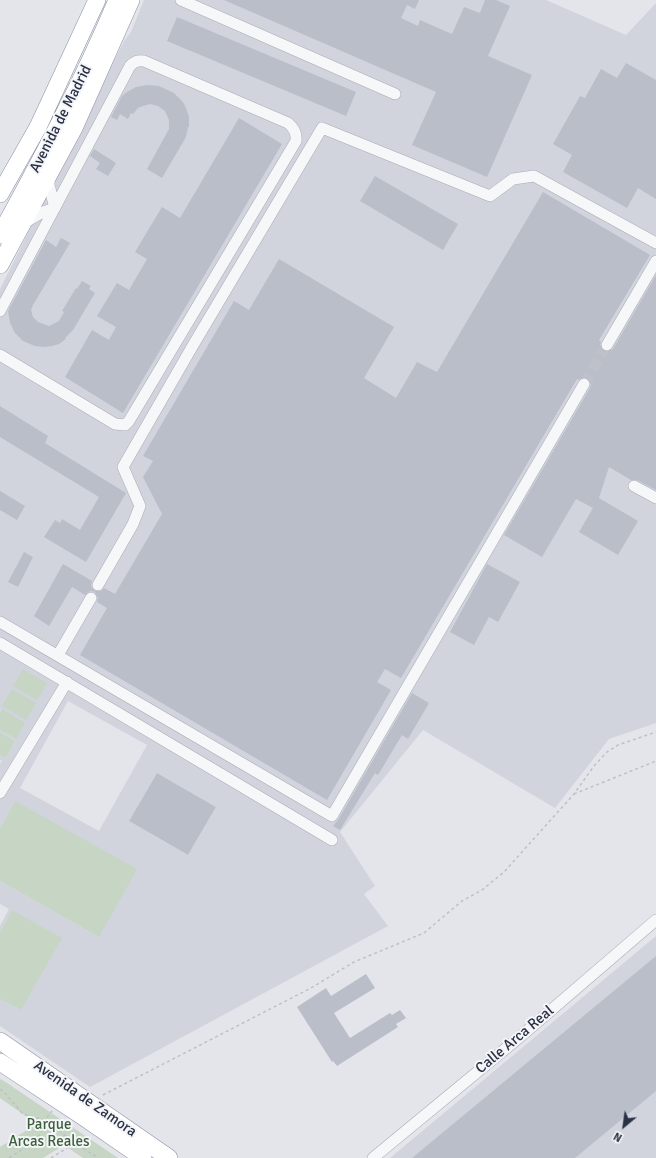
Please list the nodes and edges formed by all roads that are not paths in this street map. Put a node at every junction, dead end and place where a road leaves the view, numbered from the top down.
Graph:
1 (82, 0) edge
2 (97, 0) edge
3 (117, 0) edge
4 (131, 0) edge
5 (181, 0) edge
6 (395, 94) dead end
7 (49, 174) junction
8 (0, 188) edge
9 (0, 194) edge
10 (55, 208) junction
11 (22, 224) junction
12 (0, 235) edge
13 (656, 243) edge
14 (656, 261) edge
15 (0, 265) edge
16 (0, 311) edge
17 (607, 345) tunnel mouth
18 (0, 354) edge
19 (584, 384) tunnel mouth
20 (634, 486) dead end
21 (656, 498) edge
22 (98, 585) dead end
23 (91, 598) dead end
24 (0, 622) edge
25 (0, 643) edge
26 (58, 655) junction
27 (67, 682) junction
28 (0, 793) edge
29 (332, 840) dead end
30 (656, 920) edge
31 (0, 1041) edge
32 (0, 1062) edge
33 (143, 1158) edge
34 (169, 1158) edge
35 (373, 1158) edge

1 - 8 highway
2 - 9 highway, Avenida de Madrid
3 - 12 highway, Avenida de Madrid
4 - 7 highway
5 - 6 street
7 - 10 street
7 - 11 highway
10 - 11 street
10 - 16 street
10 - 18 street
11 - 15 highway
13 - 22 street
14 - 17 street
19 - 26 street
20 - 21 street
23 - 26 street
24 - 26 street
25 - 27 street
27 - 28 street
27 - 29 street
30 - 35 street, Calle Arca Real
31 - 34 highway, Avenida de Zamora
32 - 33 highway, Avenida de Zamora

